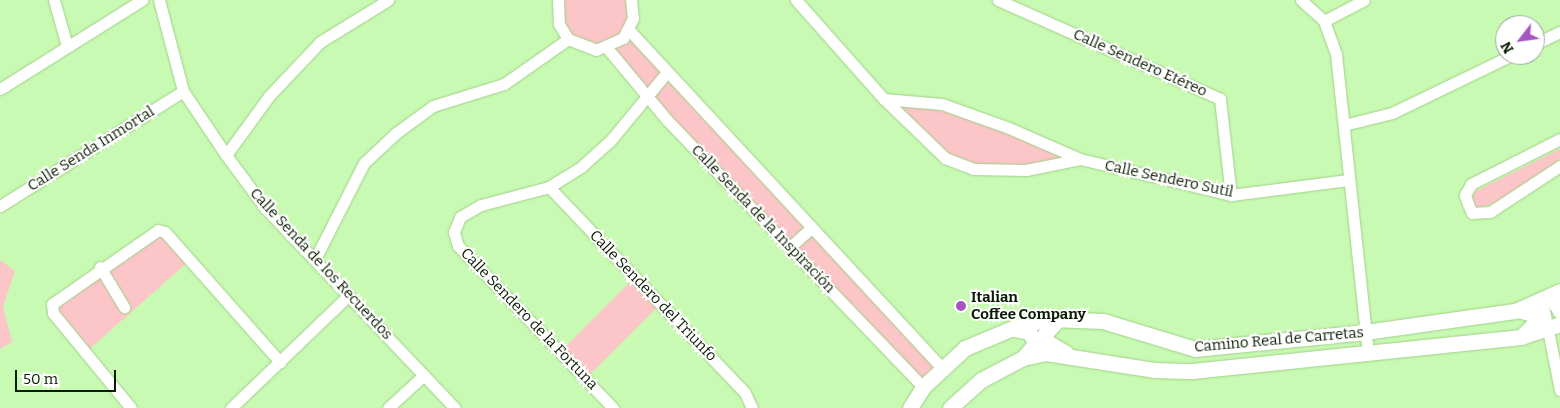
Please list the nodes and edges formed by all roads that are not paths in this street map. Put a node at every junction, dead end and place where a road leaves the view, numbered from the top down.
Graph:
1 (54, 0) edge
2 (142, 0) edge
3 (159, 0) edge
4 (388, 0) edge
5 (558, 0) edge
6 (632, 0) edge
7 (796, 0) edge
8 (998, 0) edge
9 (1301, 0) edge
10 (1364, 0) edge
11 (1324, 21) junction
12 (629, 30) junction
13 (1560, 32) edge
14 (568, 39) junction
15 (1545, 39) edge
16 (67, 46) junction
17 (607, 48) junction
18 (1495, 63) edge
19 (667, 72) junction
20 (0, 89) edge
21 (182, 91) junction
22 (646, 95) junction
23 (884, 99) junction
24 (1344, 125) junction
25 (1560, 139) edge
26 (226, 155) junction
27 (1080, 160) junction
28 (1560, 166) edge
29 (1348, 180) junction
30 (549, 187) junction
31 (1231, 195) junction
32 (0, 206) edge
33 (811, 228) junction
34 (790, 247) junction
35 (315, 259) junction
36 (100, 267) junction
37 (1560, 292) edge
38 (349, 295) junction
39 (1542, 300) junction
40 (124, 307) dead end
41 (1519, 310) junction
42 (1560, 311) edge
43 (1059, 318) junction
44 (1555, 327) edge
45 (1011, 329) junction
46 (1365, 332) junction
47 (1521, 337) junction
48 (1070, 354) junction
49 (1368, 354) junction
50 (1022, 359) junction
51 (280, 362) junction
52 (942, 368) junction
53 (424, 375) junction
54 (923, 387) junction
55 (1560, 390) edge
56 (131, 408) edge
57 (231, 408) edge
58 (388, 408) edge
59 (455, 408) edge
60 (613, 408) edge
61 (752, 408) edge
62 (910, 408) edge
63 (950, 408) edge

1 - 16 street
2 - 16 street
3 - 21 street, Calle Senda de los Recuerdos
4 - 26 street
5 - 14 street
6 - 12 street
7 - 23 street, Calle Sendero Sutil
8 - 31 street, Calle Sendero Etéreo
9 - 11 street
10 - 11 street
11 - 24 street
12 - 17 street
12 - 19 street, Calle Senda de la Inspiración
13 - 15 street
14 - 17 street
14 - 35 street
16 - 20 street
17 - 22 street, Calle Senda de la Inspiración
18 - 24 street
19 - 22 street, Calle Sendero de la Fortuna
19 - 33 street, Calle Senda de la Inspiración
21 - 26 street, Calle Senda de los Recuerdos
21 - 32 street, Calle Senda Inmortal
22 - 30 street, Calle Sendero de la Fortuna
22 - 34 street, Calle Senda de la Inspiración
23 - 27 street, Calle Sendero Sutil
23 - 27 street, Calle Sendero Sutil
24 - 29 street
25 - 28 street
26 - 35 street, Calle Senda de los Recuerdos
27 - 31 street, Calle Sendero Sutil
29 - 31 street, Calle Sendero Sutil
29 - 46 street
30 - 60 street, Calle Sendero de la Fortuna
30 - 61 street, Calle Sendero del Triunfo
33 - 34 street
33 - 52 street, Calle Senda de la Inspiración
34 - 54 street, Calle Senda de la Inspiración
35 - 38 street, Calle Senda de los Recuerdos
36 - 40 street
36 - 51 street
36 - 56 street
37 - 39 street, Camino Real de Carretas
37 - 42 street
38 - 51 street
38 - 53 street, Calle Senda de los Recuerdos
39 - 41 street, Camino Real de Carretas
39 - 44 street
41 - 46 street, Camino Real de Carretas
41 - 47 street
43 - 45 street, Camino Real de Carretas
43 - 46 street, Camino Real de Carretas
43 - 48 street
44 - 47 street, Camino Real de Carretas
44 - 55 street
45 - 50 street
45 - 52 street, Camino Real de Carretas
46 - 49 street
47 - 49 street, Camino Real de Carretas
48 - 49 street, Camino Real de Carretas
48 - 50 street, Camino Real de Carretas
50 - 63 street, Camino Real de Carretas
51 - 57 street
52 - 54 street, Camino Real de Carretas
53 - 58 street
53 - 59 street, Calle Senda de los Recuerdos
54 - 62 street, Camino Real de Carretas

